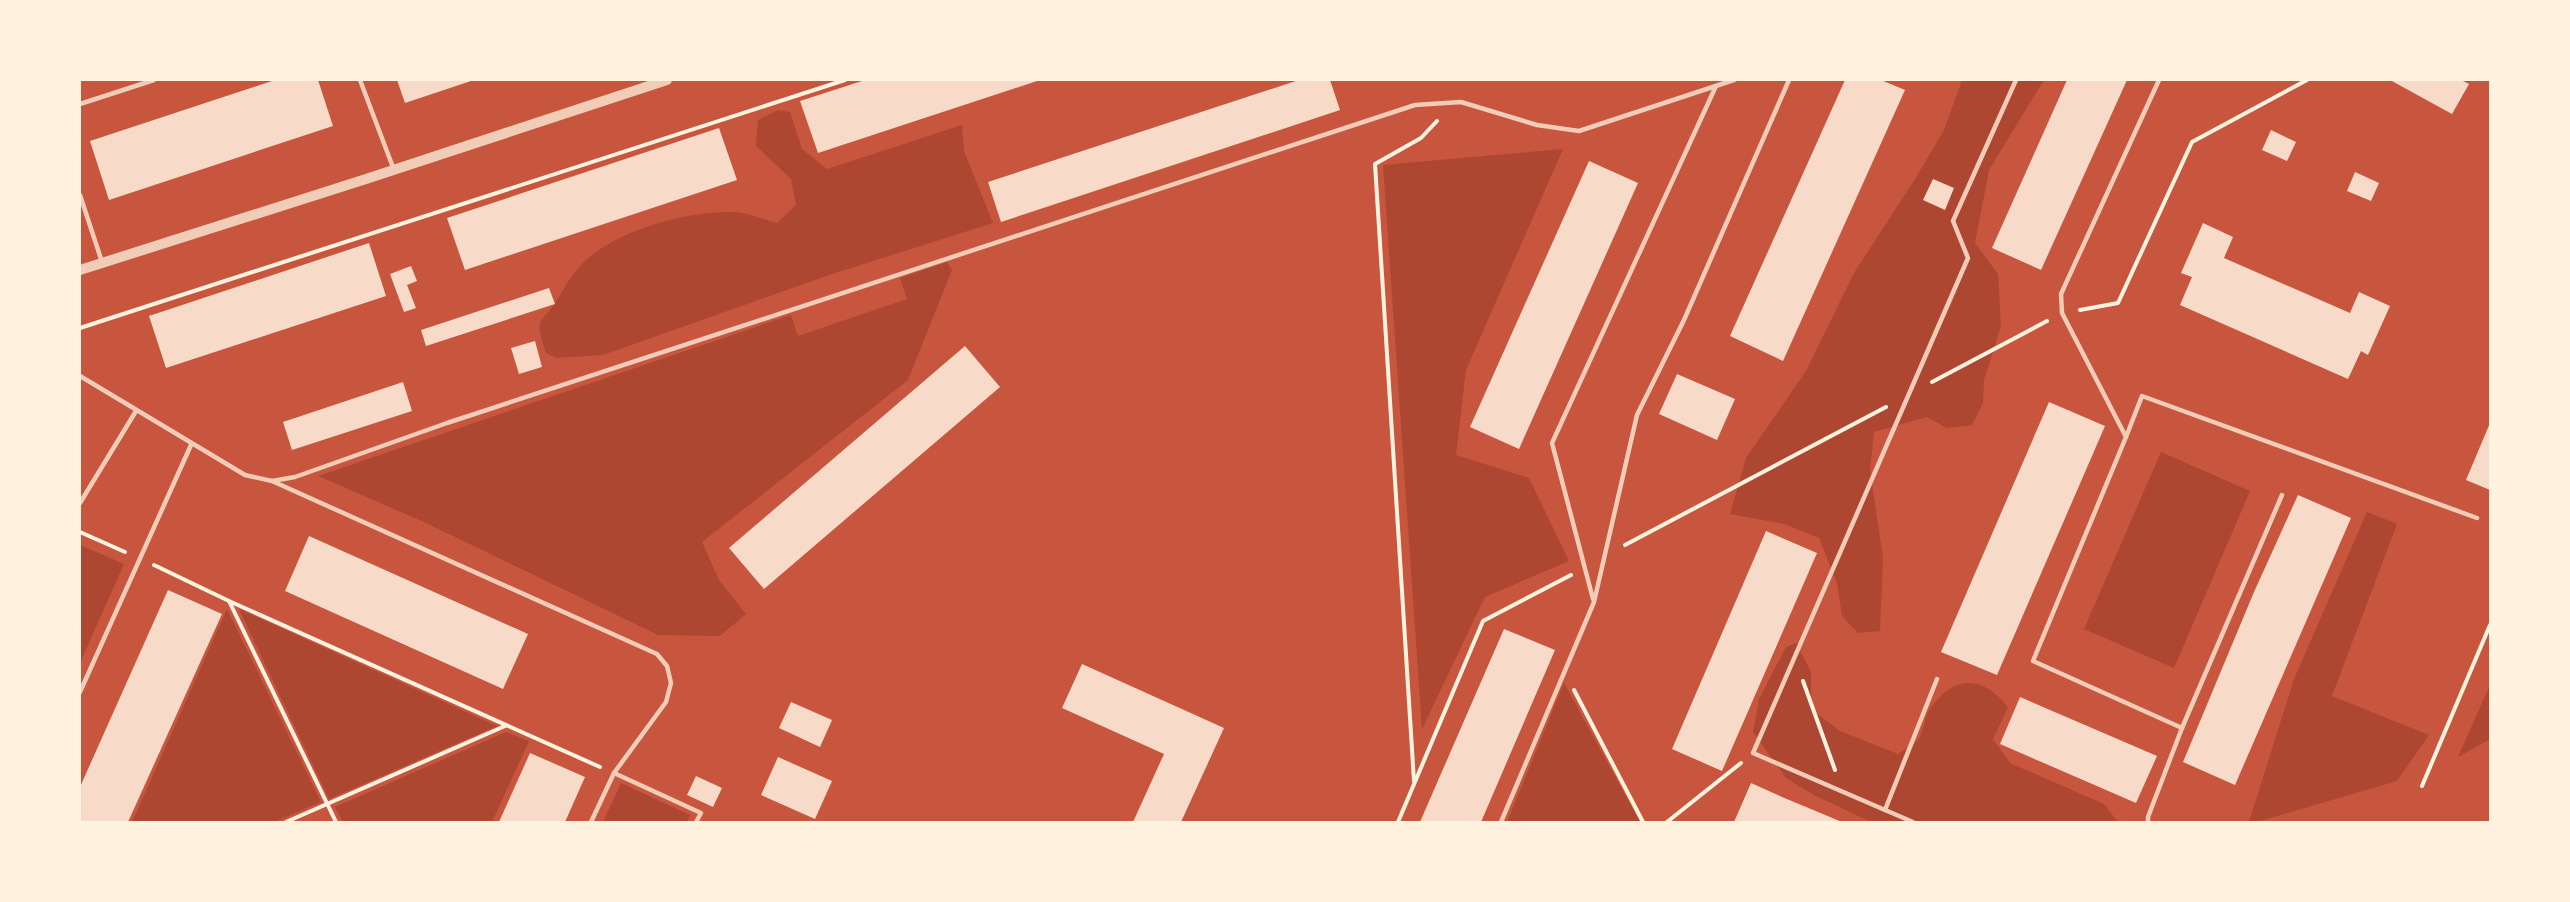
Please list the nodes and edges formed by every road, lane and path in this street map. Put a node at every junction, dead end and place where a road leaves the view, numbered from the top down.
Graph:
1 (154, 80) edge
2 (360, 80) edge
3 (667, 80) edge
4 (845, 80) edge
5 (1734, 80) edge
6 (1790, 80) edge
7 (2016, 80) edge
8 (2159, 80) edge
9 (2307, 80) edge
10 (1716, 86) junction
11 (1456, 102) junction
12 (80, 104) edge
13 (394, 170) junction
14 (80, 195) edge
15 (102, 262) junction
16 (80, 270) edge
17 (2062, 313) junction
18 (80, 328) edge
19 (80, 376) edge
20 (1909, 394) junction
21 (136, 411) junction
22 (2126, 437) junction
23 (191, 445) junction
24 (272, 482) junction
25 (2282, 495) dead end
26 (80, 503) edge
27 (2477, 518) dead end
28 (80, 532) edge
29 (1604, 556) junction
30 (140, 558) junction
31 (1584, 567) junction
32 (229, 601) junction
33 (1594, 602) junction
34 (2490, 625) edge
35 (1795, 657) junction
36 (1565, 671) junction
37 (1937, 679) dead end
38 (80, 692) edge
39 (505, 726) junction
40 (2182, 728) junction
41 (1753, 753) junction
42 (614, 773) junction
43 (1414, 784) junction
44 (2422, 786) dead end
45 (1843, 792) junction
46 (327, 804) junction
47 (1885, 810) junction
48 (286, 822) edge
49 (336, 822) edge
50 (591, 822) edge
51 (696, 822) edge
52 (1398, 822) edge
53 (1501, 822) edge
54 (1643, 822) edge
55 (1667, 822) edge
56 (1913, 822) edge
57 (2148, 822) edge

1 - 12 lane
2 - 13 lane
3 - 13 street
4 - 18 path
5 - 10 lane
6 - 29 lane
7 - 20 lane
8 - 17 lane
9 - 17 path
10 - 11 lane
10 - 31 lane
11 - 24 lane
11 - 43 path
13 - 15 street
14 - 15 lane
15 - 16 street
17 - 20 path
17 - 22 lane
19 - 21 lane
20 - 29 path
20 - 35 lane
21 - 23 lane
21 - 26 lane
22 - 27 lane
22 - 40 lane
23 - 24 lane
23 - 30 lane
24 - 42 lane
25 - 40 lane
28 - 30 path
29 - 33 lane
30 - 32 path
30 - 38 lane
31 - 33 lane
31 - 43 path
32 - 39 path
32 - 46 path
33 - 36 lane
34 - 44 path
35 - 41 lane
35 - 45 path
36 - 53 lane
36 - 54 path
37 - 47 lane
39 - 42 path
39 - 46 path
40 - 57 lane
41 - 45 lane
41 - 55 path
42 - 50 lane
42 - 51 lane
43 - 52 path
45 - 47 lane
46 - 48 path
46 - 49 path
47 - 56 lane

